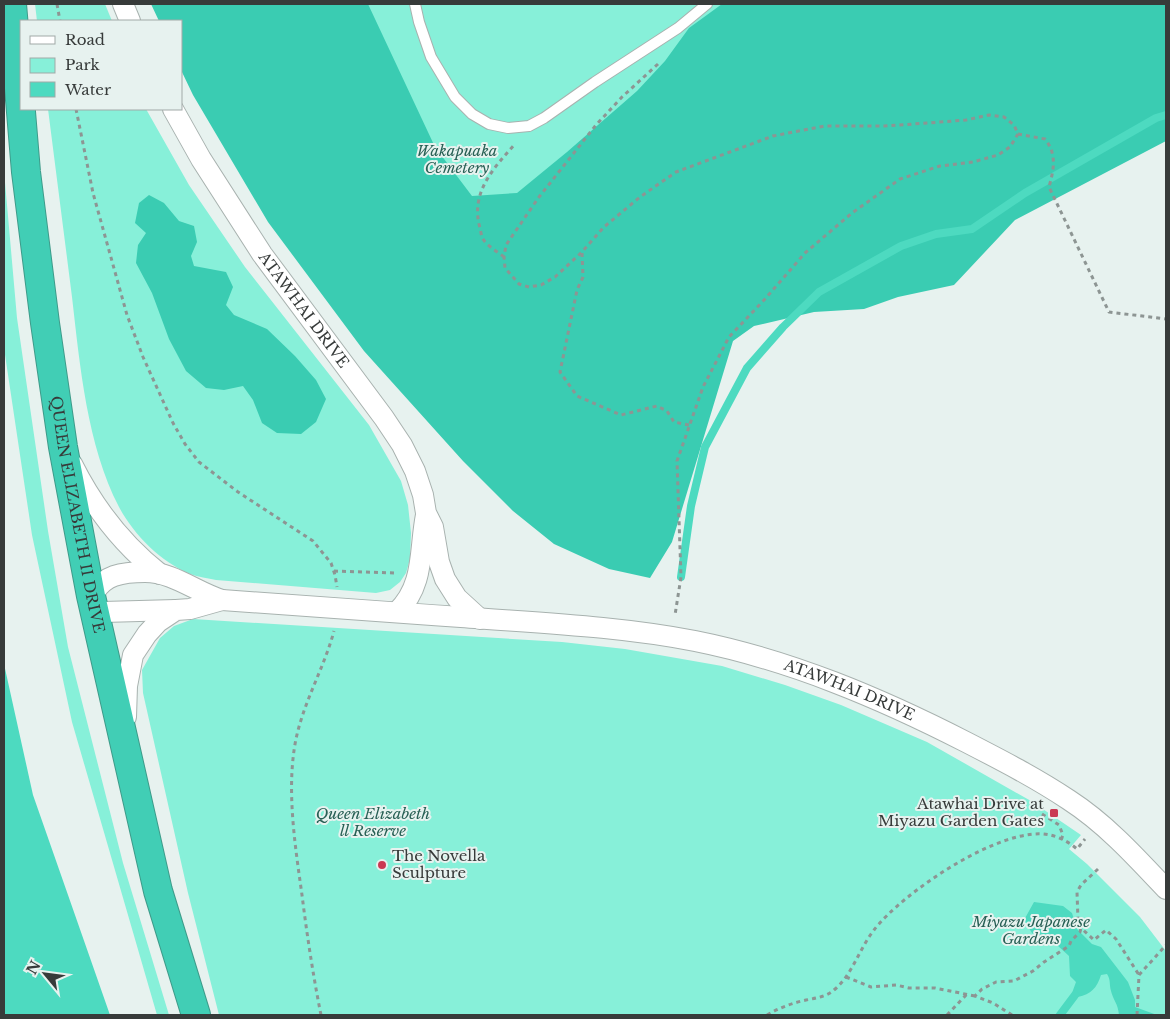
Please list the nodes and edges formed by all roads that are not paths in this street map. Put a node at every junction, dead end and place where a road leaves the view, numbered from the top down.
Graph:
1 (12, 4) edge
2 (122, 4) edge
3 (415, 4) edge
4 (707, 4) edge
5 (130, 20) edge
6 (20, 100) edge
7 (21, 110) edge
8 (174, 110) edge
9 (63, 447) junction
10 (426, 513) junction
11 (160, 574) junction
12 (222, 600) junction
13 (93, 602) junction
14 (176, 610) junction
15 (397, 612) junction
16 (480, 618) junction
17 (125, 745) junction
18 (1166, 890) edge
19 (196, 1015) edge

1 - 6 highway, QUEEN ELIZABETH II DRIVE
2 - 5 street
3 - 4 lane
7 - 9 highway, QUEEN ELIZABETH II DRIVE
8 - 10 street, ATAWHAI DRIVE
9 - 11 street
9 - 13 highway, QUEEN ELIZABETH II DRIVE
10 - 15 street, ATAWHAI DRIVE
10 - 16 street, ATAWHAI DRIVE
11 - 12 street
11 - 13 street
12 - 14 street
12 - 15 street, ATAWHAI DRIVE
13 - 14 street
13 - 17 highway, QUEEN ELIZABETH II DRIVE
14 - 17 street
15 - 16 street, ATAWHAI DRIVE
16 - 18 street, ATAWHAI DRIVE
17 - 19 highway, QUEEN ELIZABETH II DRIVE

